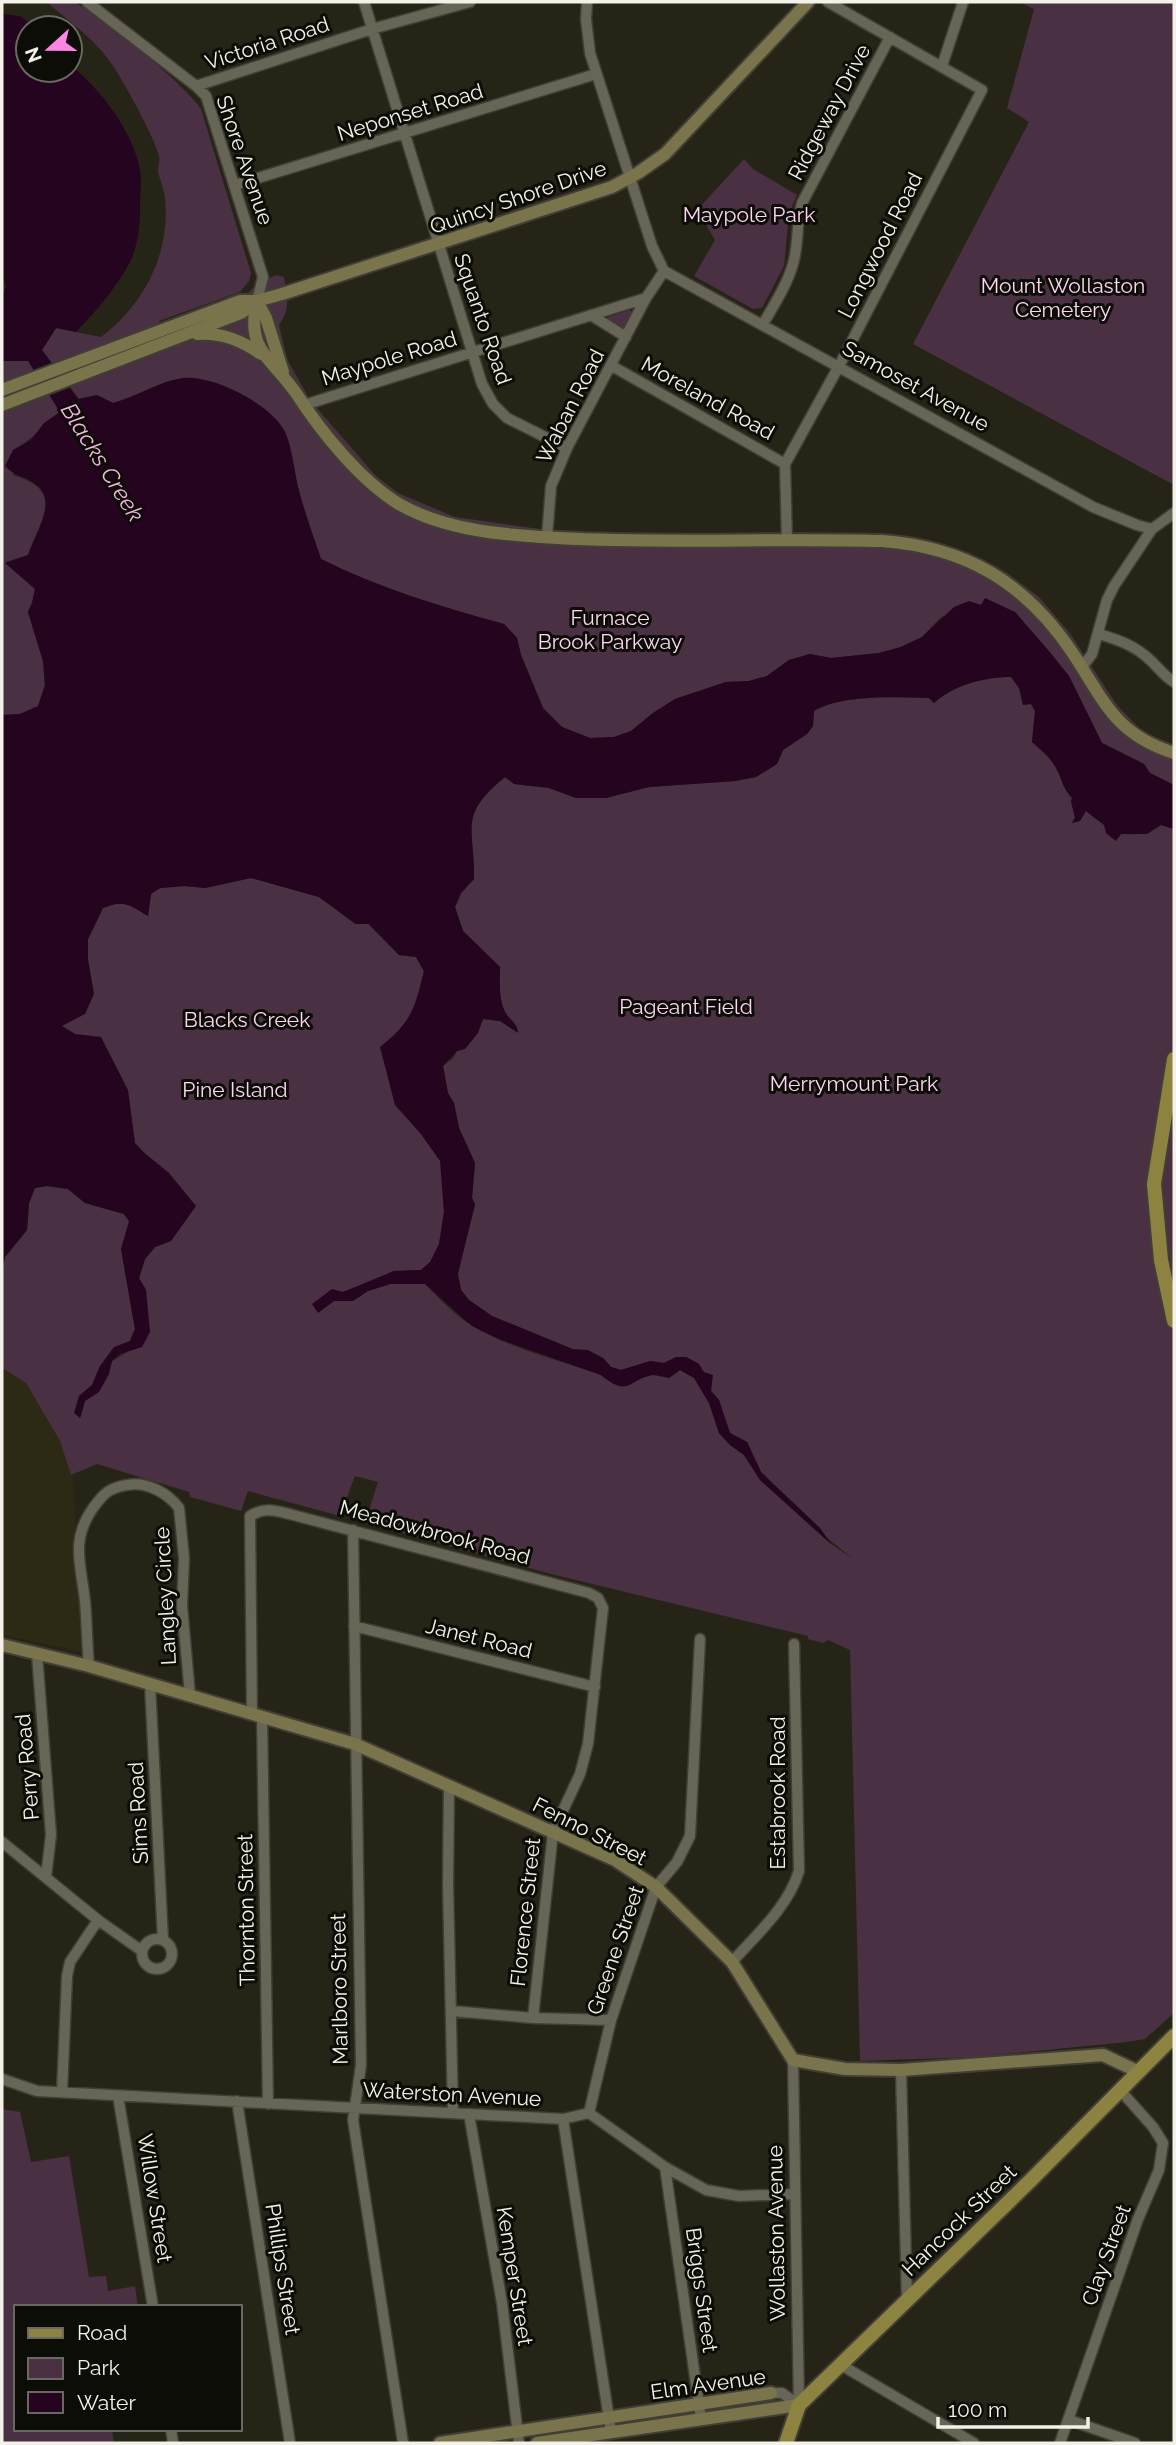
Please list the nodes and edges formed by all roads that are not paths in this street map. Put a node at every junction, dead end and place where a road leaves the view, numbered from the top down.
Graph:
1 (92, 2) edge
2 (363, 2) edge
3 (470, 2) edge
4 (587, 2) edge
5 (808, 2) edge
6 (828, 2) edge
7 (963, 2) edge
8 (372, 29) junction
9 (890, 37) junction
10 (942, 66) junction
11 (596, 74) junction
12 (196, 86) junction
13 (404, 135) junction
14 (630, 178) junction
15 (236, 186) junction
16 (438, 245) junction
17 (664, 271) junction
18 (646, 298) junction
19 (257, 301) junction
20 (591, 316) junction
21 (763, 324) junction
22 (186, 335) junction
23 (626, 337) junction
24 (473, 352) junction
25 (263, 355) junction
26 (612, 366) junction
27 (839, 366) junction
28 (67, 373) junction
29 (285, 377) junction
30 (2, 390) edge
31 (2, 405) edge
32 (304, 405) junction
33 (567, 448) junction
34 (785, 464) junction
35 (1174, 513) edge
36 (1152, 529) junction
37 (547, 537) junction
38 (787, 540) junction
39 (1099, 634) junction
40 (1082, 667) junction
41 (1174, 682) edge
42 (1174, 754) edge
43 (1174, 1059) edge
44 (1174, 1321) edge
45 (250, 1516) joint
46 (353, 1530) junction
47 (603, 1608) joint
48 (354, 1626) junction
49 (700, 1639) dead end
50 (794, 1644) dead end
51 (2, 1645) edge
52 (37, 1654) junction
53 (89, 1666) junction
54 (150, 1684) junction
55 (595, 1687) junction
56 (190, 1695) junction
57 (257, 1714) junction
58 (355, 1744) junction
59 (449, 1784) junction
60 (553, 1832) junction
61 (2, 1842) edge
62 (46, 1877) junction
63 (656, 1886) junction
64 (98, 1920) junction
65 (163, 1940) junction
66 (142, 1951) junction
67 (733, 1962) junction
68 (452, 2011) junction
69 (533, 2018) junction
70 (611, 2020) junction
71 (1174, 2036) edge
72 (793, 2060) junction
73 (901, 2070) junction
74 (1139, 2072) junction
75 (2, 2079) edge
76 (1121, 2090) junction
77 (62, 2092) junction
78 (118, 2096) junction
79 (237, 2101) junction
80 (268, 2104) junction
81 (354, 2108) junction
82 (453, 2113) junction
83 (589, 2113) junction
84 (470, 2114) junction
85 (563, 2119) junction
86 (665, 2167) junction
87 (795, 2194) junction
88 (907, 2300) junction
89 (153, 2305) edge
90 (841, 2365) junction
91 (771, 2393) joint
92 (699, 2404) junction
93 (799, 2405) junction
94 (609, 2418) junction
95 (701, 2418) junction
96 (1069, 2420) junction
97 (611, 2432) junction
98 (519, 2437) edge
99 (290, 2443) edge
100 (403, 2443) edge
101 (440, 2443) edge
102 (537, 2443) edge
103 (786, 2443) edge
104 (974, 2443) edge
105 (1059, 2443) edge
106 (1135, 2443) edge

1 - 12 street, Shore Avenue
2 - 8 street, Squanto Road
3 - 8 street, Victoria Road
4 - 11 street
5 - 14 main road, Quincy Shore Drive
6 - 9 street
7 - 10 street
8 - 12 street, Victoria Road
8 - 13 street, Squanto Road
9 - 10 street
9 - 21 street, Ridgeway Drive
10 - 27 street, Longwood Road
11 - 13 street, Neponset Road
11 - 14 street
12 - 15 street, Shore Avenue
13 - 15 street, Neponset Road
13 - 16 street, Squanto Road
14 - 16 main road, Quincy Shore Drive
14 - 17 street
15 - 19 street, Shore Avenue
16 - 19 main road, Quincy Shore Drive
16 - 24 street, Squanto Road
17 - 18 street
17 - 21 street, Samoset Avenue
18 - 20 street, Maypole Road
18 - 23 street, Waban Road
19 - 22 main road, Quincy Shore Drive
19 - 25 main road
19 - 28 main road, Quincy Shore Drive
19 - 29 main road
20 - 23 street
20 - 24 street, Maypole Road
21 - 27 street, Samoset Avenue
22 - 25 main road
22 - 28 main road, Quincy Shore Drive
23 - 26 street, Waban Road
24 - 32 street, Maypole Road
24 - 33 street, Squanto Road
25 - 29 main road
26 - 33 street, Waban Road
26 - 34 street, Moreland Road
27 - 34 street, Longwood Road
27 - 36 street, Samoset Avenue
28 - 30 main road, Quincy Shore Drive
28 - 31 main road, Quincy Shore Drive
29 - 32 main road
32 - 37 main road
33 - 37 street, Waban Road
34 - 38 street
35 - 36 street
36 - 39 street
37 - 38 main road
38 - 40 main road
39 - 40 street
39 - 41 street
40 - 42 main road
43 - 44 main road
45 - 46 street, Meadowbrook Road
45 - 57 street, Thornton Street
46 - 47 street, Meadowbrook Road
46 - 48 street, Marlboro Street
47 - 55 street, Florence Street
48 - 55 street, Janet Road
48 - 58 street, Marlboro Street
49 - 63 street, Greene Street
50 - 67 street, Estabrook Road
51 - 52 main road, Fenno Street
52 - 53 main road, Fenno Street
52 - 62 street, Perry Road
53 - 54 main road, Fenno Street
53 - 56 street, Langley Circle
54 - 56 main road, Fenno Street
54 - 65 street, Sims Road
55 - 60 street, Florence Street
56 - 57 main road, Fenno Street
57 - 58 main road, Fenno Street
57 - 80 street, Thornton Street
58 - 59 main road, Fenno Street
58 - 81 street, Marlboro Street
59 - 60 main road, Fenno Street
59 - 68 street
60 - 63 main road, Fenno Street
60 - 69 street, Florence Street
61 - 62 street, Sims Road
62 - 64 street, Sims Road
63 - 67 main road, Fenno Street
63 - 70 street, Greene Street
64 - 66 street, Sims Road
64 - 77 street
65 - 66 street
65 - 66 street, Sims Road
67 - 72 main road, Fenno Street
68 - 69 street
68 - 82 street
69 - 70 street
70 - 83 street, Greene Street
71 - 74 main road, Hancock Street
72 - 73 main road
72 - 87 street, Wollaston Avenue
73 - 74 main road
73 - 88 street
74 - 76 main road, Hancock Street
75 - 77 street, Waterston Avenue
76 - 88 main road, Hancock Street
76 - 96 street, Clay Street
77 - 78 street, Waterston Avenue
78 - 79 street, Waterston Avenue
78 - 89 street, Willow Street
79 - 80 street, Waterston Avenue
79 - 99 street, Phillips Street
80 - 81 street, Waterston Avenue
81 - 82 street, Waterston Avenue
81 - 100 street, Marlboro Street
82 - 84 street, Waterston Avenue
83 - 85 street, Waterston Avenue
83 - 86 street
84 - 85 street, Waterston Avenue
84 - 98 street, Kemper Street
85 - 94 street
86 - 87 street
86 - 92 street, Briggs Street
87 - 93 street, Wollaston Avenue
88 - 90 main road, Hancock Street
90 - 93 main road, Hancock Street
90 - 104 street
91 - 92 main road, Elm Avenue
91 - 93 street, Elm Avenue
92 - 94 main road, Elm Avenue
92 - 95 street, Briggs Street
93 - 95 main road, Elm Avenue
93 - 103 main road, Hancock Street
94 - 97 street
94 - 98 main road, Elm Avenue
95 - 97 main road, Elm Avenue
96 - 105 street, Clay Street
96 - 106 street
97 - 102 main road, Elm Avenue
98 - 101 main road, Elm Avenue

